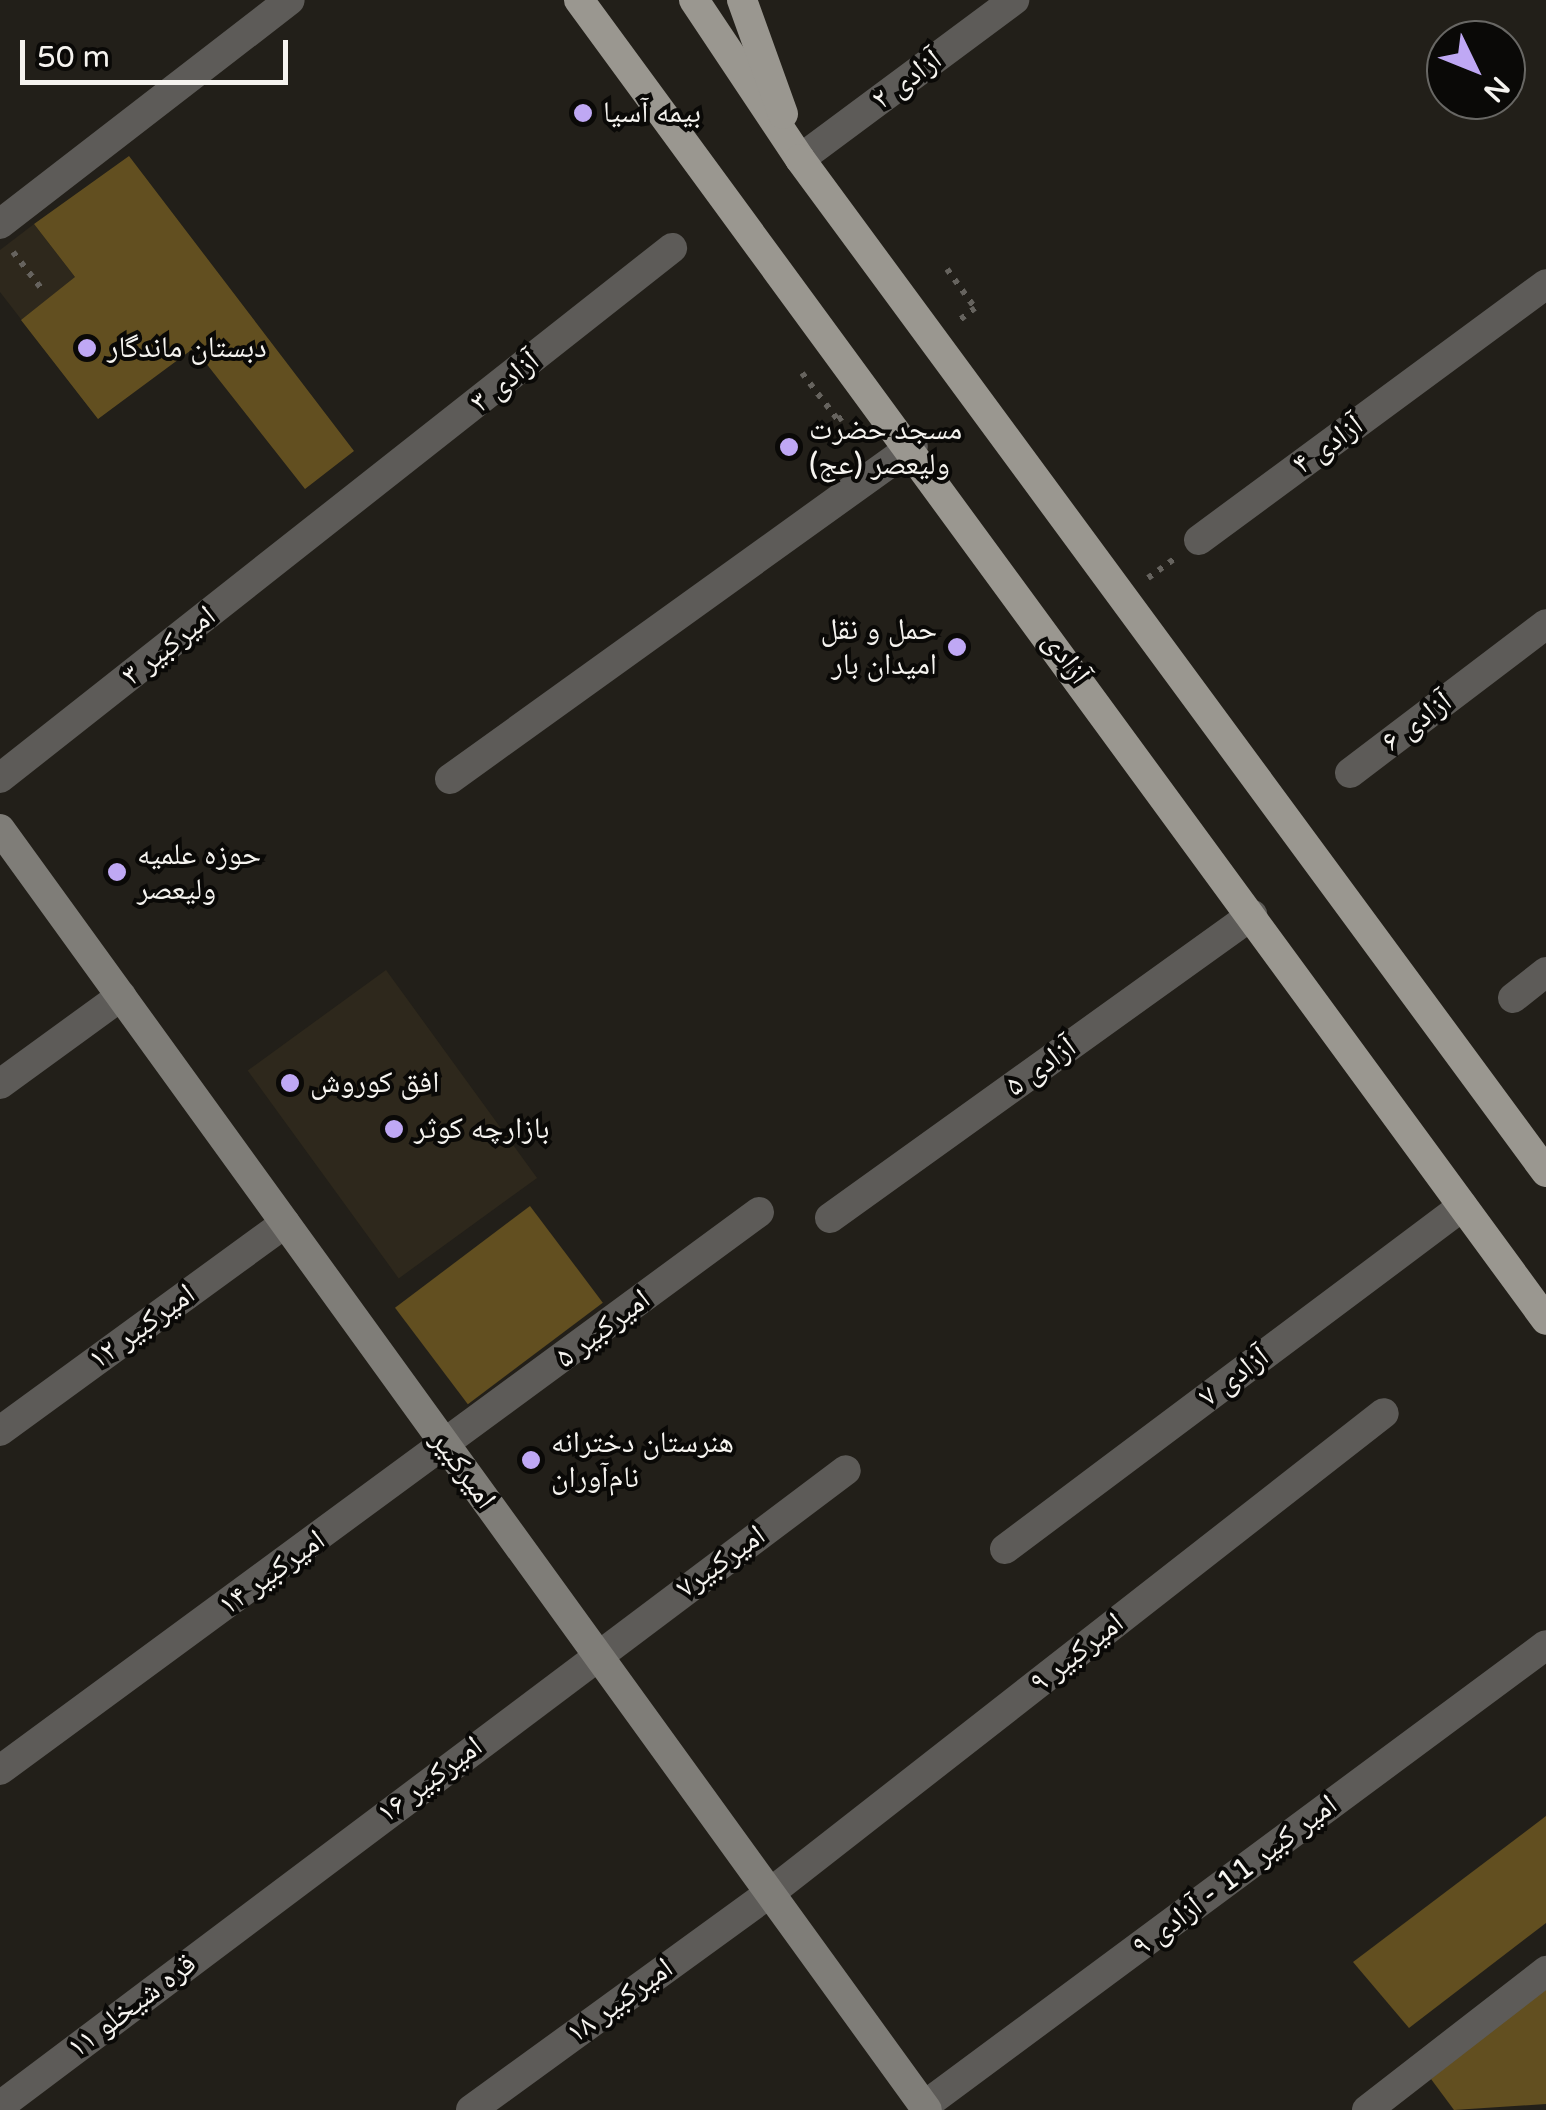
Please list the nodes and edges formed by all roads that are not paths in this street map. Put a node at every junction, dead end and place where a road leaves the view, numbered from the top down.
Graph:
1 (290, 0) edge
2 (579, 0) edge
3 (694, 0) edge
4 (742, 0) edge
5 (1014, 0) edge
6 (800, 159) junction
7 (3, 234) edge
8 (672, 248) dead end
9 (1540, 289) edge
10 (912, 446) junction
11 (338, 515) joint
12 (1200, 540) road end
13 (1546, 624) edge
14 (1350, 773) dead end
15 (0, 778) edge
16 (450, 778) dead end
17 (0, 830) edge
18 (1252, 915) junction
19 (1546, 972) edge
20 (121, 996) junction
21 (1512, 998) dead end
22 (0, 1084) edge
23 (1546, 1172) edge
24 (1463, 1206) junction
25 (759, 1212) dead end
26 (830, 1218) dead end
27 (285, 1223) junction
28 (1546, 1320) edge
29 (1384, 1414) dead end
30 (0, 1432) edge
31 (446, 1446) junction
32 (846, 1470) dead end
33 (1006, 1548) dead end
34 (1546, 1646) edge
35 (596, 1653) junction
36 (0, 1770) edge
37 (770, 1893) junction
38 (263, 1906) joint
39 (1546, 1971) edge
40 (0, 2106) edge
41 (924, 2109) edge
42 (471, 2110) edge
43 (1367, 2110) edge

1 - 7 street
2 - 10 main road, آزادی
3 - 6 main road
4 - 6 main road
5 - 6 street, ۲ آزادی
6 - 23 main road
8 - 11 street, آزادی ۳
9 - 12 street, ۴ آزادی
10 - 16 street
10 - 18 main road, آزادی
11 - 15 street, امیرکبیر ۳
13 - 14 street, ۶ آزادی
17 - 20 street, امیرکبیر
18 - 24 main road, آزادی
18 - 26 street, آزادی ۵
19 - 21 street
20 - 22 street
20 - 27 street, امیرکبیر
24 - 28 main road, آزادی
24 - 33 street, آزادی ۷
25 - 31 street, امیرکبیر ۵
27 - 30 street, امیرکبیر ۱۲
27 - 31 street, امیرکبیر
29 - 37 street, امیرکبیر ۹
31 - 35 street, امیرکبیر
31 - 36 street, امیرکبیر ۱۴
32 - 35 street, امیرکبیر۷
34 - 41 street, امیر کبیر 11 - آزادی ۹
35 - 37 street, امیرکبیر
35 - 38 street, امیرکبیر ۱۶
37 - 41 street, امیرکبیر
37 - 42 street, امیرکبیر ۱۸
38 - 40 street, قره شیخلو ۱۱
39 - 43 street

